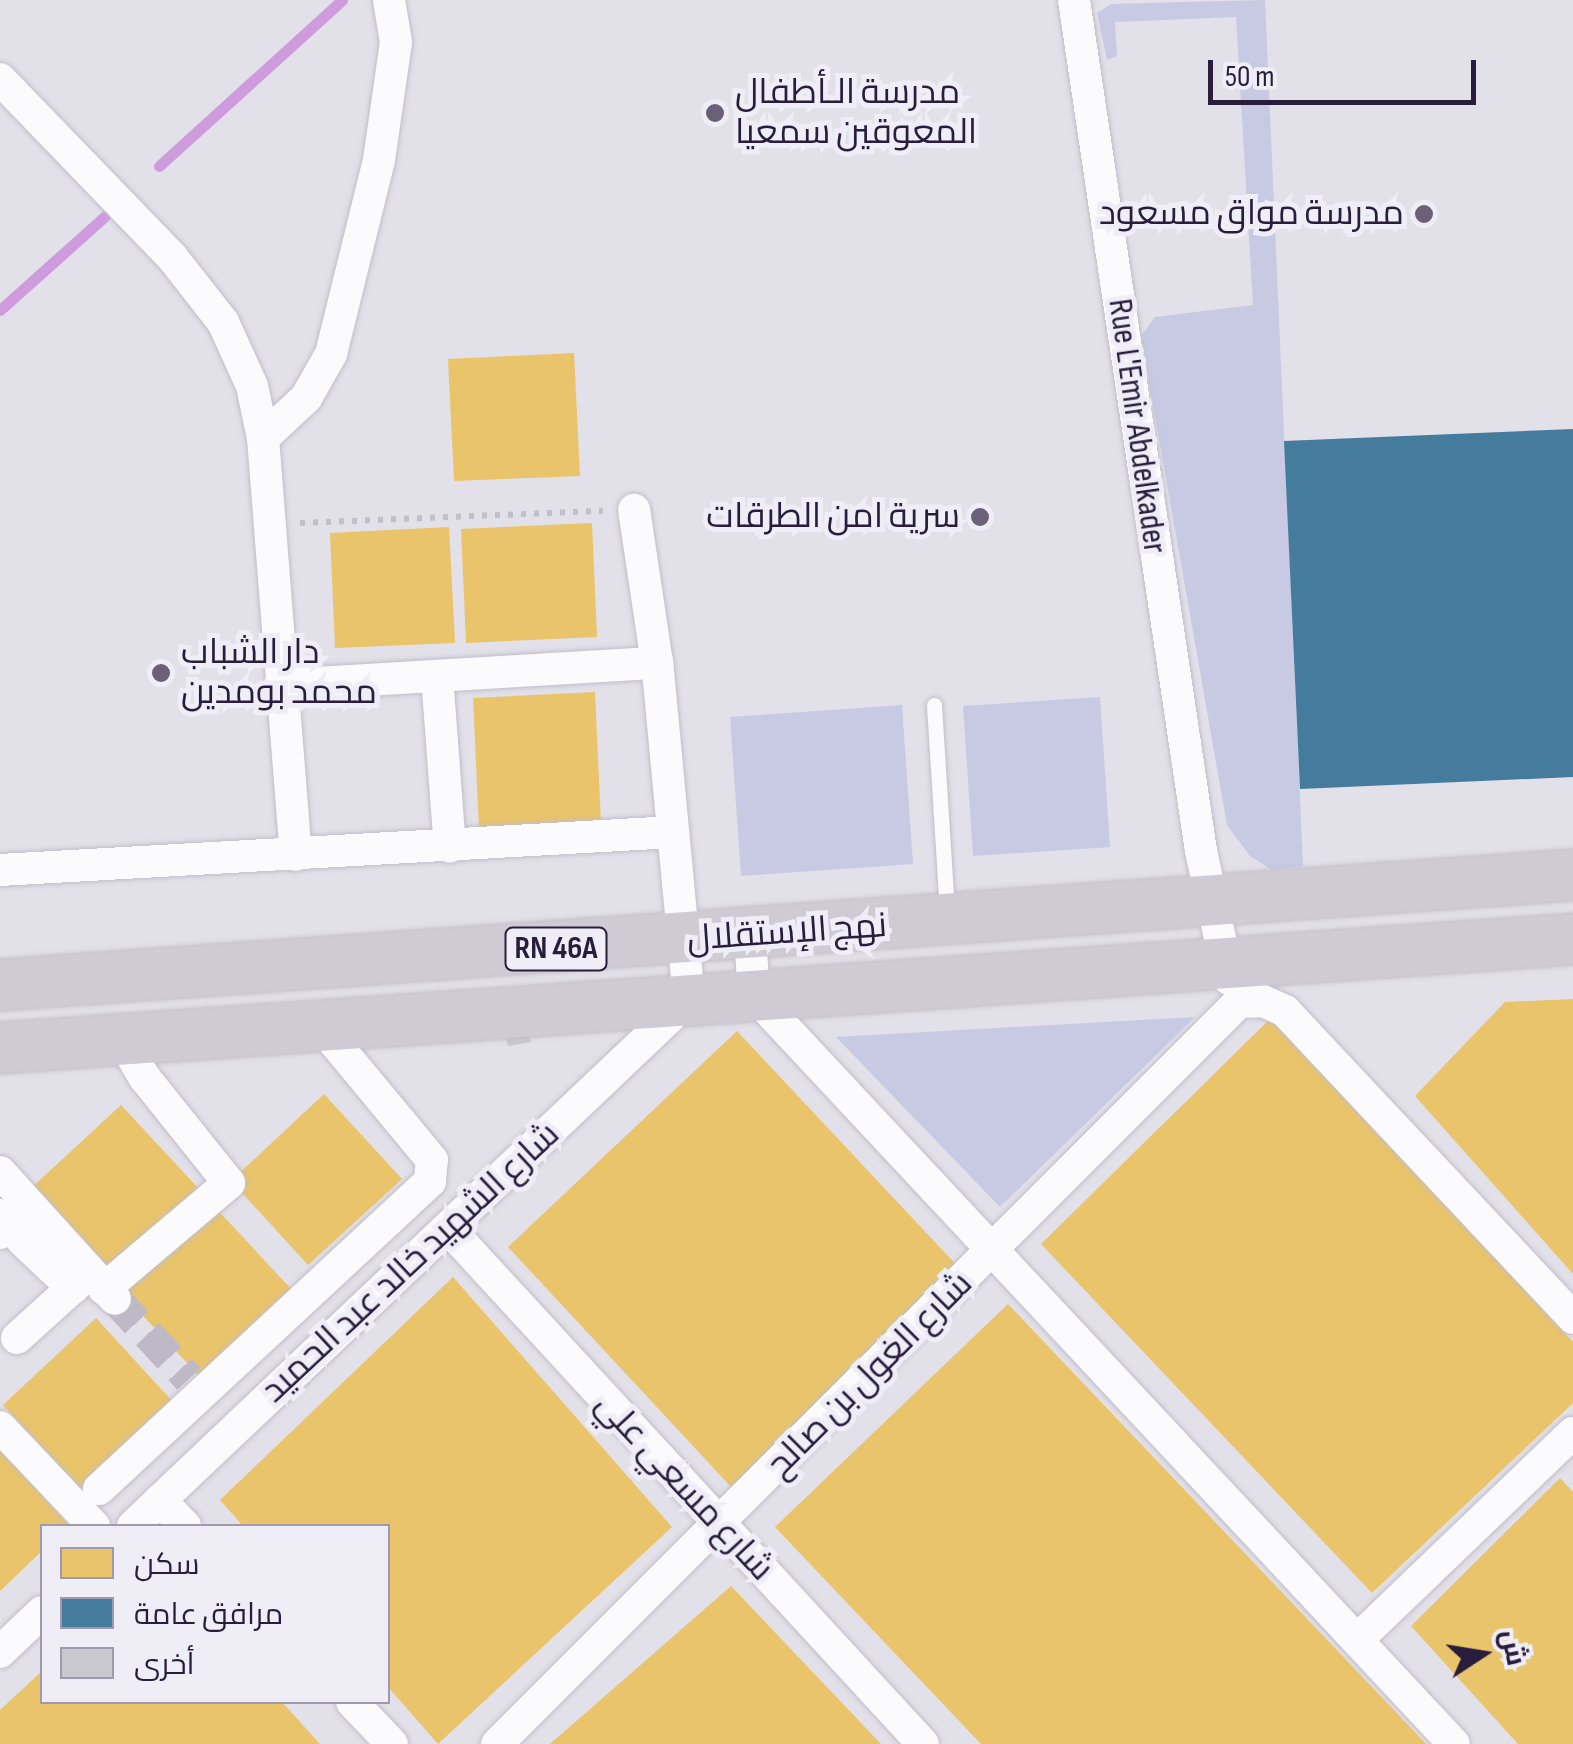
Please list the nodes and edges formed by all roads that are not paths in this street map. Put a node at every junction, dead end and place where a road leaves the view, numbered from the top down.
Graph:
1 (389, 0) edge
2 (1074, 0) edge
3 (0, 79) edge
4 (263, 438) junction
5 (634, 510) road end
6 (657, 664) junction
7 (437, 676) junction
8 (282, 686) junction
9 (934, 705) dead end
10 (673, 832) junction
11 (450, 847) junction
12 (296, 854) junction
13 (0, 870) edge
14 (1573, 875) edge
15 (1210, 902) junction
16 (948, 921) junction
17 (750, 936) junction
18 (1573, 939) edge
19 (683, 940) junction
20 (1231, 982) junction
21 (0, 985) edge
22 (754, 995) junction
23 (689, 1000) junction
24 (320, 1025) junction
25 (122, 1038) junction
26 (0, 1048) edge
27 (0, 1172) edge
28 (448, 1228) junction
29 (7, 1229) edge
30 (994, 1253) junction
31 (95, 1287) junction
32 (1573, 1318) edge
33 (8, 1347) edge
34 (0, 1427) edge
35 (1569, 1444) edge
36 (99, 1489) dead end
37 (160, 1500) junction
38 (92, 1524) edge
39 (135, 1524) edge
40 (184, 1524) edge
41 (718, 1525) junction
42 (40, 1614) edge
43 (1357, 1640) junction
44 (0, 1652) edge
45 (354, 1704) edge
46 (392, 1744) edge
47 (497, 1744) edge
48 (923, 1744) edge
49 (1454, 1744) edge

1 - 4 street
2 - 15 street, Rue L'Emir Abdelkader
3 - 4 street
4 - 8 street
5 - 6 street
6 - 7 street
6 - 10 street
7 - 8 street
7 - 11 street
8 - 12 street
9 - 16 lane
10 - 11 street
10 - 19 street
11 - 12 street
12 - 13 street
14 - 15 main road, نهج الإستقلال / RN 46A
15 - 16 main road, نهج الإستقلال / RN 46A
15 - 20 street, Rue L'Emir Abdelkader
16 - 17 main road, نهج الإستقلال / RN 46A
17 - 19 main road, نهج الإستقلال / RN 46A
17 - 22 street
18 - 20 main road, نهج الإستقلال / RN 46A
19 - 21 main road, نهج الإستقلال / RN 46A
19 - 23 street
20 - 22 main road, نهج الإستقلال / RN 46A
20 - 30 street, شارع الغول بن صالح
20 - 32 street
22 - 23 main road, نهج الإستقلال / RN 46A
22 - 30 street
23 - 24 main road, نهج الإستقلال / RN 46A
23 - 28 street, شارع الشهيد خالد عبد الحميد
24 - 25 main road, نهج الإستقلال / RN 46A
24 - 36 street
25 - 26 main road, نهج الإستقلال / RN 46A
25 - 31 street
27 - 31 street
28 - 37 street, شارع الشهيد خالد عبد الحميد
28 - 41 street, شارع مسعي علي
29 - 31 street
30 - 41 street, شارع الغول بن صالح
30 - 43 street
31 - 33 street
34 - 38 street
35 - 43 street
37 - 39 street, شارع الشهيد خالد عبد الحميد
37 - 40 street
41 - 47 street, شارع الغول بن صالح
41 - 48 street, شارع مسعي علي
42 - 44 street
43 - 49 street
45 - 46 street

